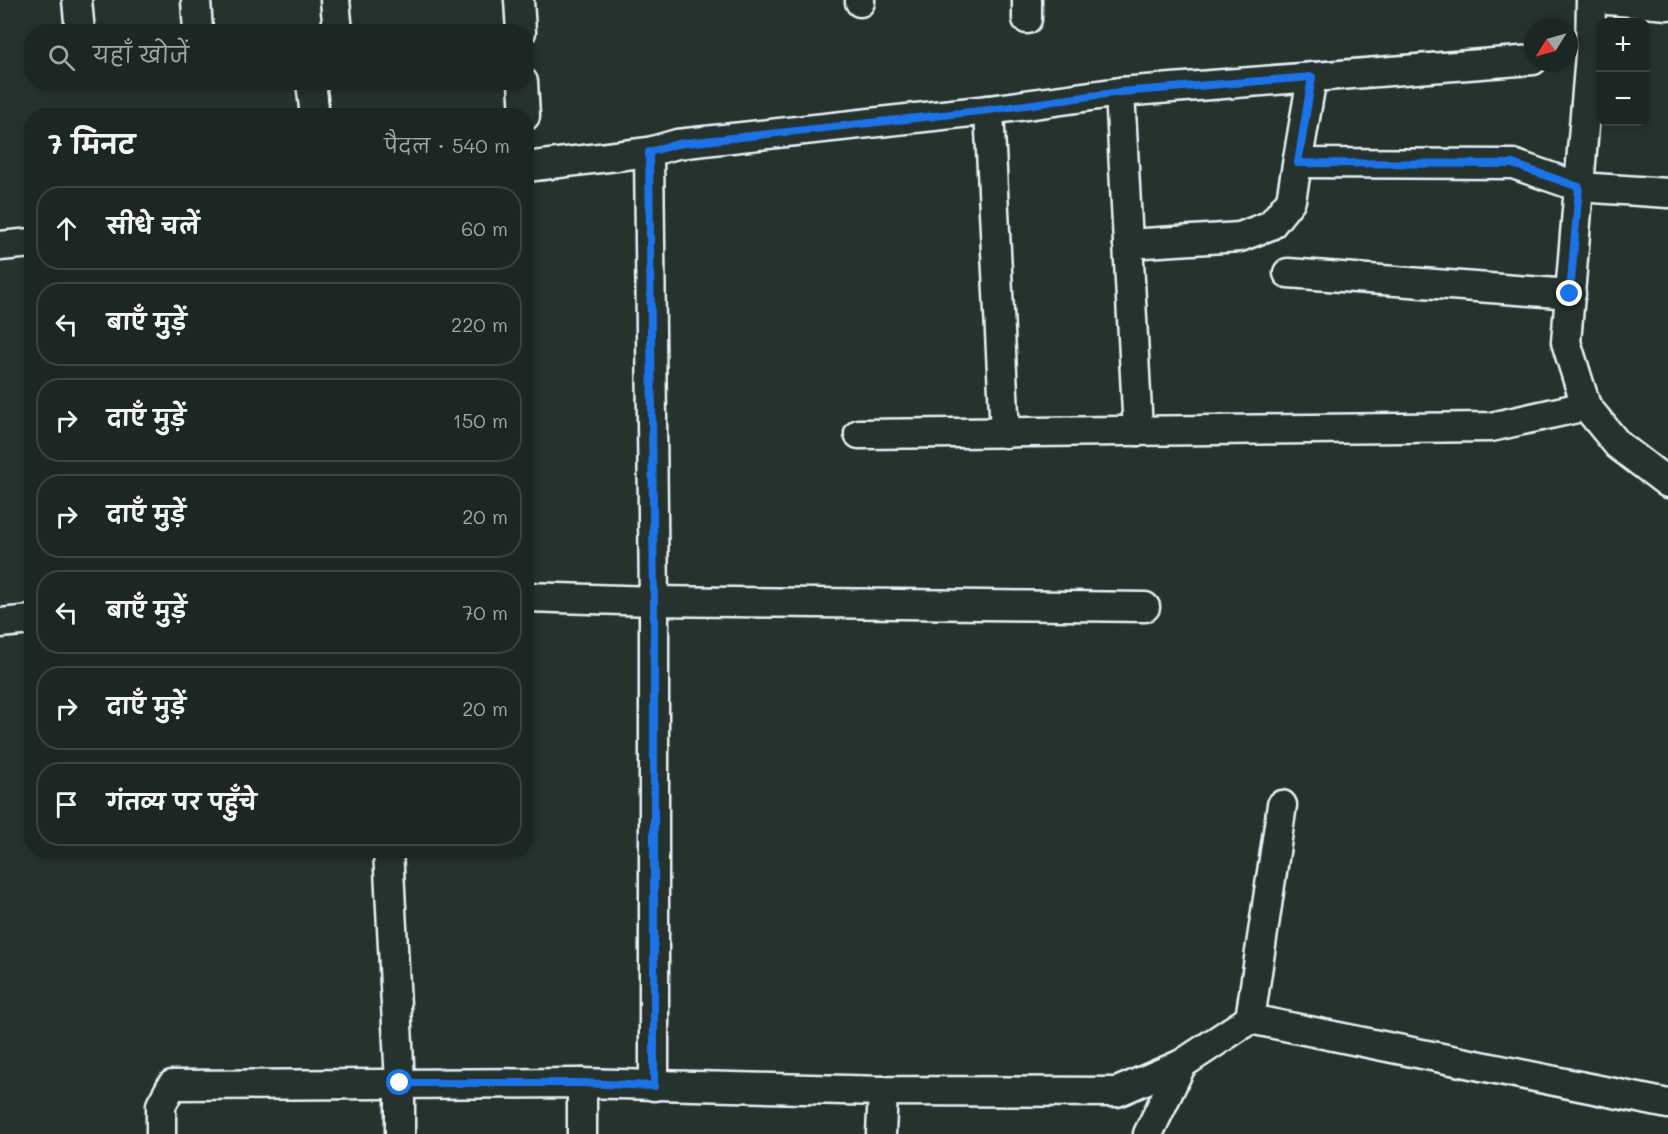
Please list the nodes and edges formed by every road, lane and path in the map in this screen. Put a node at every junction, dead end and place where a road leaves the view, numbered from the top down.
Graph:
1 (77, 0) edge
2 (196, 0) edge
3 (335, 0) edge
4 (519, 0) edge
5 (1591, 0) edge
6 (1608, 0) edge
7 (1668, 5) edge
8 (79, 24) edge
9 (198, 24) edge
10 (337, 24) edge
11 (520, 24) edge
12 (1579, 56) edge
13 (1524, 61) edge
14 (1312, 77) junction
15 (312, 90) edge
16 (523, 90) edge
17 (1120, 92) junction
18 (314, 108) edge
19 (525, 108) edge
20 (989, 110) junction
21 (649, 152) junction
22 (1298, 163) junction
23 (534, 166) edge
24 (1579, 187) junction
25 (1668, 193) edge
26 (24, 244) edge
27 (1128, 244) junction
28 (0, 246) edge
29 (1288, 273) dead end
30 (1570, 294) junction
31 (1586, 406) junction
32 (1138, 431) junction
33 (1005, 433) junction
34 (859, 434) dead end
35 (1668, 483) edge
36 (534, 597) edge
37 (654, 601) junction
38 (1145, 607) dead end
39 (24, 621) edge
40 (0, 623) edge
41 (1282, 805) dead end
42 (388, 858) edge
43 (1250, 1019) junction
44 (1182, 1064) junction
45 (400, 1083) junction
46 (582, 1083) junction
47 (654, 1086) junction
48 (883, 1091) junction
49 (1668, 1104) edge
50 (161, 1134) edge
51 (400, 1134) edge
52 (582, 1134) edge
53 (881, 1134) edge
54 (1148, 1134) edge

1 - 8 street
2 - 9 street
3 - 10 street
4 - 11 street
5 - 12 street
6 - 7 street
12 - 24 street
13 - 14 street
14 - 17 street
14 - 22 street
15 - 18 street
16 - 19 street
17 - 20 street
17 - 27 street
20 - 21 street
20 - 33 street
21 - 23 street
21 - 37 street
22 - 24 street
22 - 27 street
24 - 25 street
24 - 30 street
26 - 28 street
27 - 32 street
29 - 30 street
30 - 31 street
31 - 32 street
31 - 35 street
32 - 33 street
33 - 34 street
36 - 37 street
37 - 38 street
37 - 47 street
39 - 40 street
41 - 43 street
42 - 45 street
43 - 44 street
43 - 49 street
44 - 48 street
44 - 54 street
45 - 46 street
45 - 50 street
45 - 51 street
46 - 47 street
46 - 52 street
47 - 48 street
48 - 53 street

